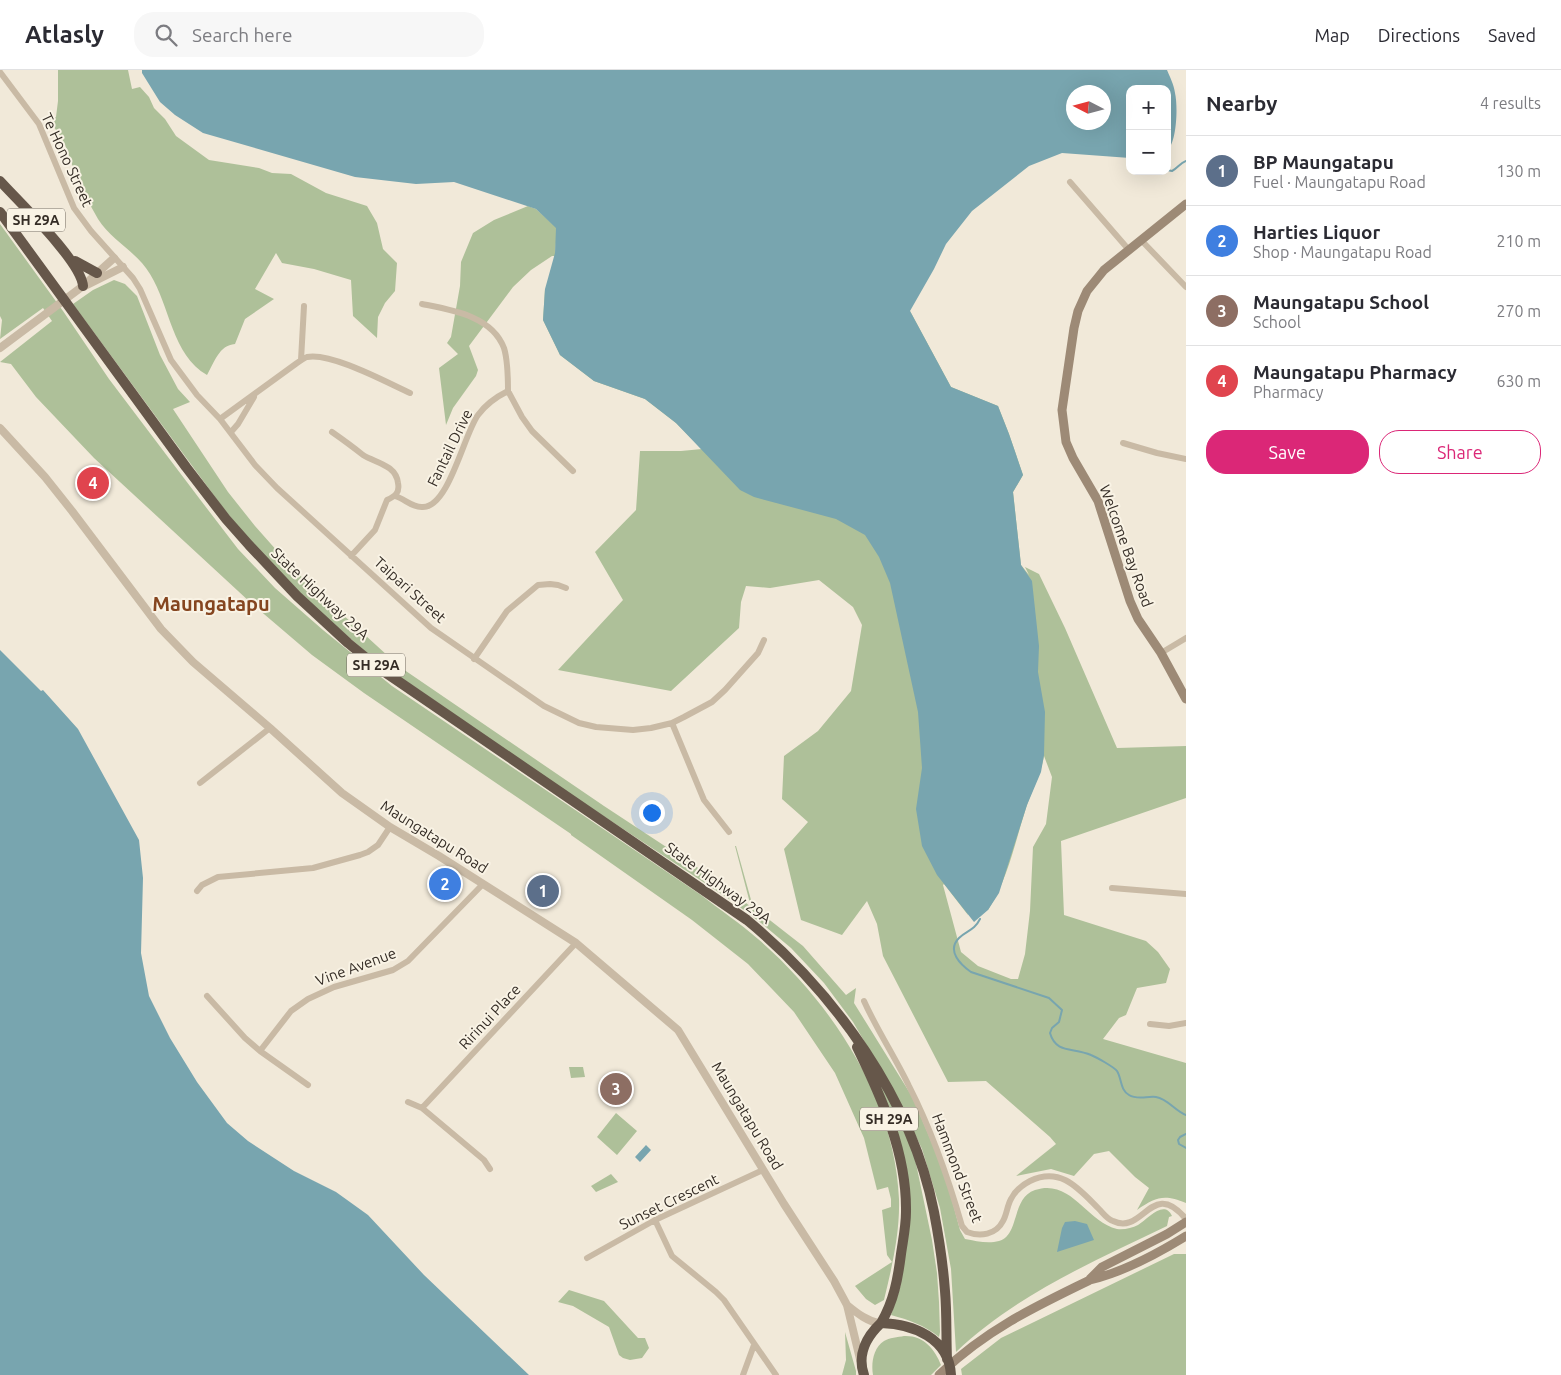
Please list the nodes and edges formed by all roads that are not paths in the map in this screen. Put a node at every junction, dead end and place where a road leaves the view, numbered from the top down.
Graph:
1 (0, 72) edge
2 (0, 181) edge
3 (1070, 182) dead end
4 (1186, 204) edge
5 (0, 212) edge
6 (1141, 240) junction
7 (1129, 250) junction
8 (114, 258) junction
9 (72, 260) junction
10 (124, 267) junction
11 (97, 273) junction
12 (1186, 287) edge
13 (80, 289) junction
14 (422, 304) dead end
15 (304, 306) dead end
16 (0, 348) edge
17 (300, 360) junction
18 (508, 391) junction
19 (410, 393) dead end
20 (256, 394) junction
21 (220, 419) junction
22 (0, 428) edge
23 (231, 432) junction
24 (332, 432) dead end
25 (1122, 443) dead end
26 (1186, 458) edge
27 (573, 471) dead end
28 (395, 496) junction
29 (351, 556) junction
30 (566, 588) dead end
31 (1186, 638) edge
32 (764, 640) dead end
33 (1161, 653) junction
34 (474, 659) junction
35 (1186, 699) edge
36 (672, 722) junction
37 (270, 728) junction
38 (200, 783) dead end
39 (390, 827) junction
40 (728, 832) dead end
41 (482, 884) junction
42 (1112, 888) dead end
43 (197, 891) dead end
44 (1186, 894) edge
45 (576, 943) junction
46 (207, 996) dead end
47 (864, 1001) dead end
48 (844, 1022) junction
49 (1186, 1023) edge
50 (1150, 1024) dead end
51 (260, 1050) junction
52 (308, 1085) dead end
53 (408, 1102) dead end
54 (422, 1108) junction
55 (490, 1169) dead end
56 (764, 1170) junction
57 (655, 1220) junction
58 (1186, 1221) edge
59 (1186, 1236) edge
60 (587, 1258) dead end
61 (1090, 1280) junction
62 (847, 1305) junction
63 (881, 1323) junction
64 (754, 1345) junction
65 (947, 1359) junction
66 (861, 1363) junction
67 (951, 1374) edge
68 (743, 1375) edge
69 (776, 1375) edge
70 (864, 1375) edge
71 (940, 1375) edge

1 - 8 street, Te Hono Street
2 - 9 highway, SH 29A
3 - 7 street
4 - 6 main road, Welcome Bay Road
5 - 48 highway, State Highway 29A / SH 29A
6 - 7 main road, Welcome Bay Road
6 - 12 street
7 - 33 main road, Welcome Bay Road
8 - 10 street, Taipari Street
8 - 11 street
9 - 11 highway, SH 29A
9 - 13 highway, SH 29A
10 - 13 street
10 - 21 street, Taipari Street
11 - 13 street
13 - 16 street
14 - 18 street
15 - 17 street
17 - 19 street
17 - 20 street
18 - 27 street
18 - 28 street, Fantail Drive
20 - 21 street
20 - 23 street
21 - 23 street, Taipari Street
22 - 37 street, Maungatapu Road
23 - 29 street, Taipari Street
24 - 28 street
25 - 26 street
28 - 29 street
29 - 34 street, Taipari Street
30 - 34 street
31 - 33 street
32 - 36 street, Taipari Street
33 - 35 main road, Welcome Bay Road
34 - 36 street, Taipari Street
36 - 40 street
37 - 38 street
37 - 39 street, Maungatapu Road
39 - 41 street, Maungatapu Road
39 - 43 street
41 - 45 street, Maungatapu Road
41 - 51 street, Vine Avenue
42 - 44 street
45 - 54 street, Ririnui Place
45 - 56 street, Maungatapu Road
46 - 51 street
47 - 58 street, Hammond Street
48 - 63 highway, State Highway 29A / SH 29A
48 - 65 highway, State Highway 29A / SH 29A
49 - 50 street
51 - 52 street
53 - 54 street
54 - 55 street
56 - 57 street, Sunset Crescent
56 - 62 street, Maungatapu Road
57 - 60 street, Sunset Crescent
57 - 64 street
58 - 61 main road
59 - 61 main road
61 - 71 main road
62 - 63 street, Maungatapu Road
62 - 66 street, Maungatapu Road
63 - 65 highway, SH 29A
63 - 66 highway, SH 29A
64 - 68 street
64 - 69 street
65 - 67 highway, SH 29A
66 - 70 highway

